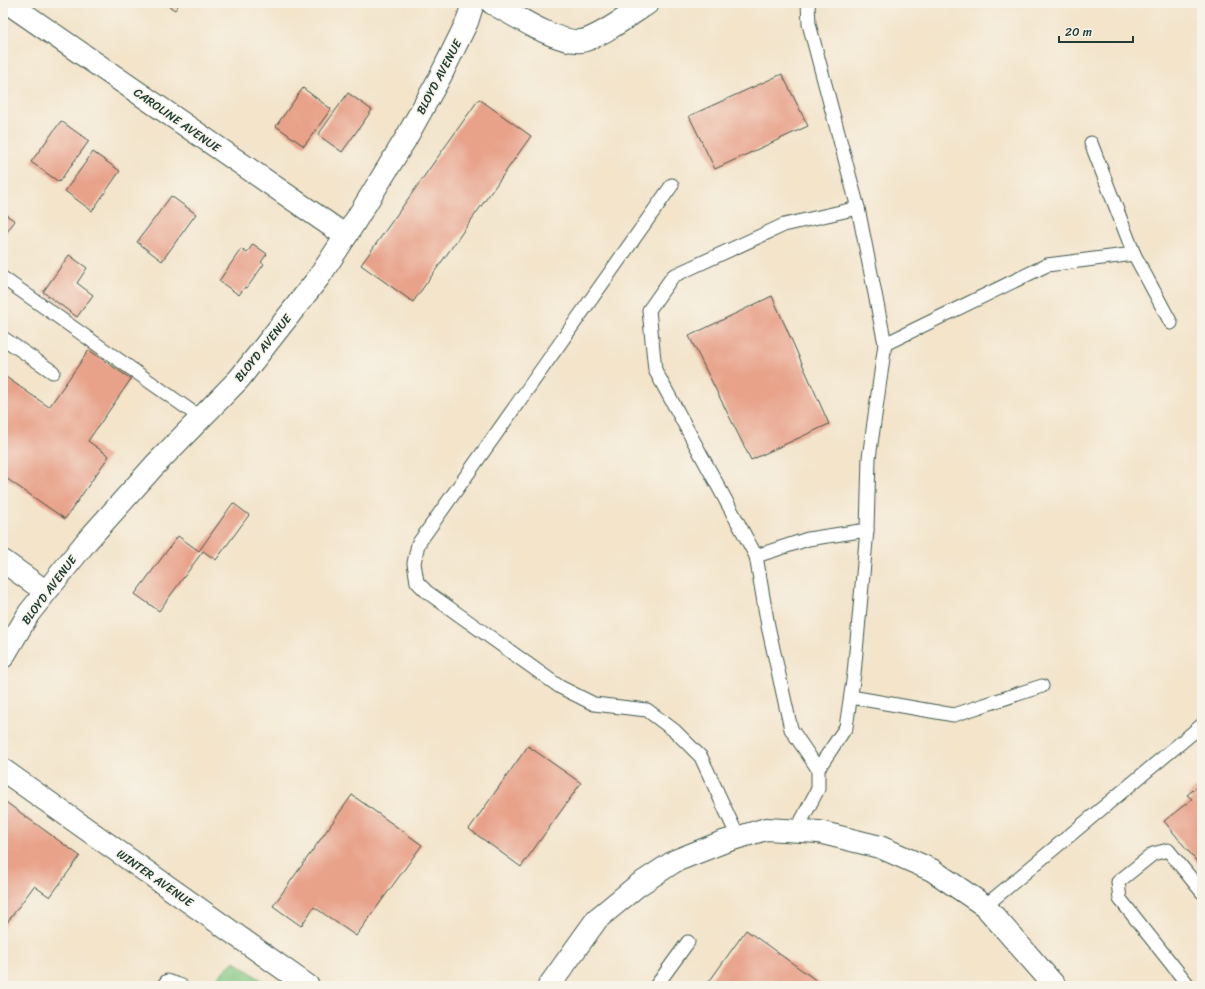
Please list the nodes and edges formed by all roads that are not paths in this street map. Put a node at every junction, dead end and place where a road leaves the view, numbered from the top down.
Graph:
1 (8, 3) edge
2 (473, 3) edge
3 (492, 3) edge
4 (648, 3) edge
5 (808, 3) edge
6 (1091, 143) dead end
7 (672, 184) dead end
8 (858, 208) junction
9 (346, 236) junction
10 (1134, 254) junction
11 (3, 278) edge
12 (1171, 323) dead end
13 (3, 338) edge
14 (885, 344) junction
15 (53, 372) dead end
16 (201, 418) junction
17 (867, 530) junction
18 (756, 556) junction
19 (3, 561) edge
20 (45, 591) junction
21 (3, 657) edge
22 (1042, 686) dead end
23 (851, 697) junction
24 (1202, 725) edge
25 (818, 769) junction
26 (3, 770) edge
27 (796, 831) junction
28 (738, 837) junction
29 (1202, 892) edge
30 (985, 906) junction
31 (688, 942) dead end
32 (163, 986) edge
33 (182, 986) edge
34 (308, 986) edge
35 (549, 986) edge
36 (656, 986) edge
37 (1055, 986) edge
38 (1189, 986) edge

1 - 9 street, CAROLINE AVENUE
2 - 9 street, BLOYD AVENUE
3 - 4 street
5 - 8 lane
6 - 10 lane
7 - 28 lane
8 - 14 lane
8 - 18 lane
9 - 16 street, BLOYD AVENUE
10 - 12 lane
10 - 14 lane
11 - 16 lane
13 - 15 lane
14 - 17 lane
16 - 20 street, BLOYD AVENUE
17 - 18 lane
17 - 23 lane
18 - 25 lane
19 - 20 street
20 - 21 street, BLOYD AVENUE
22 - 23 lane
23 - 25 lane
24 - 30 lane
25 - 27 lane
26 - 34 street, WINTER AVENUE
27 - 28 street
27 - 30 street
28 - 35 street
29 - 38 lane
30 - 37 street
31 - 36 lane
32 - 33 lane

